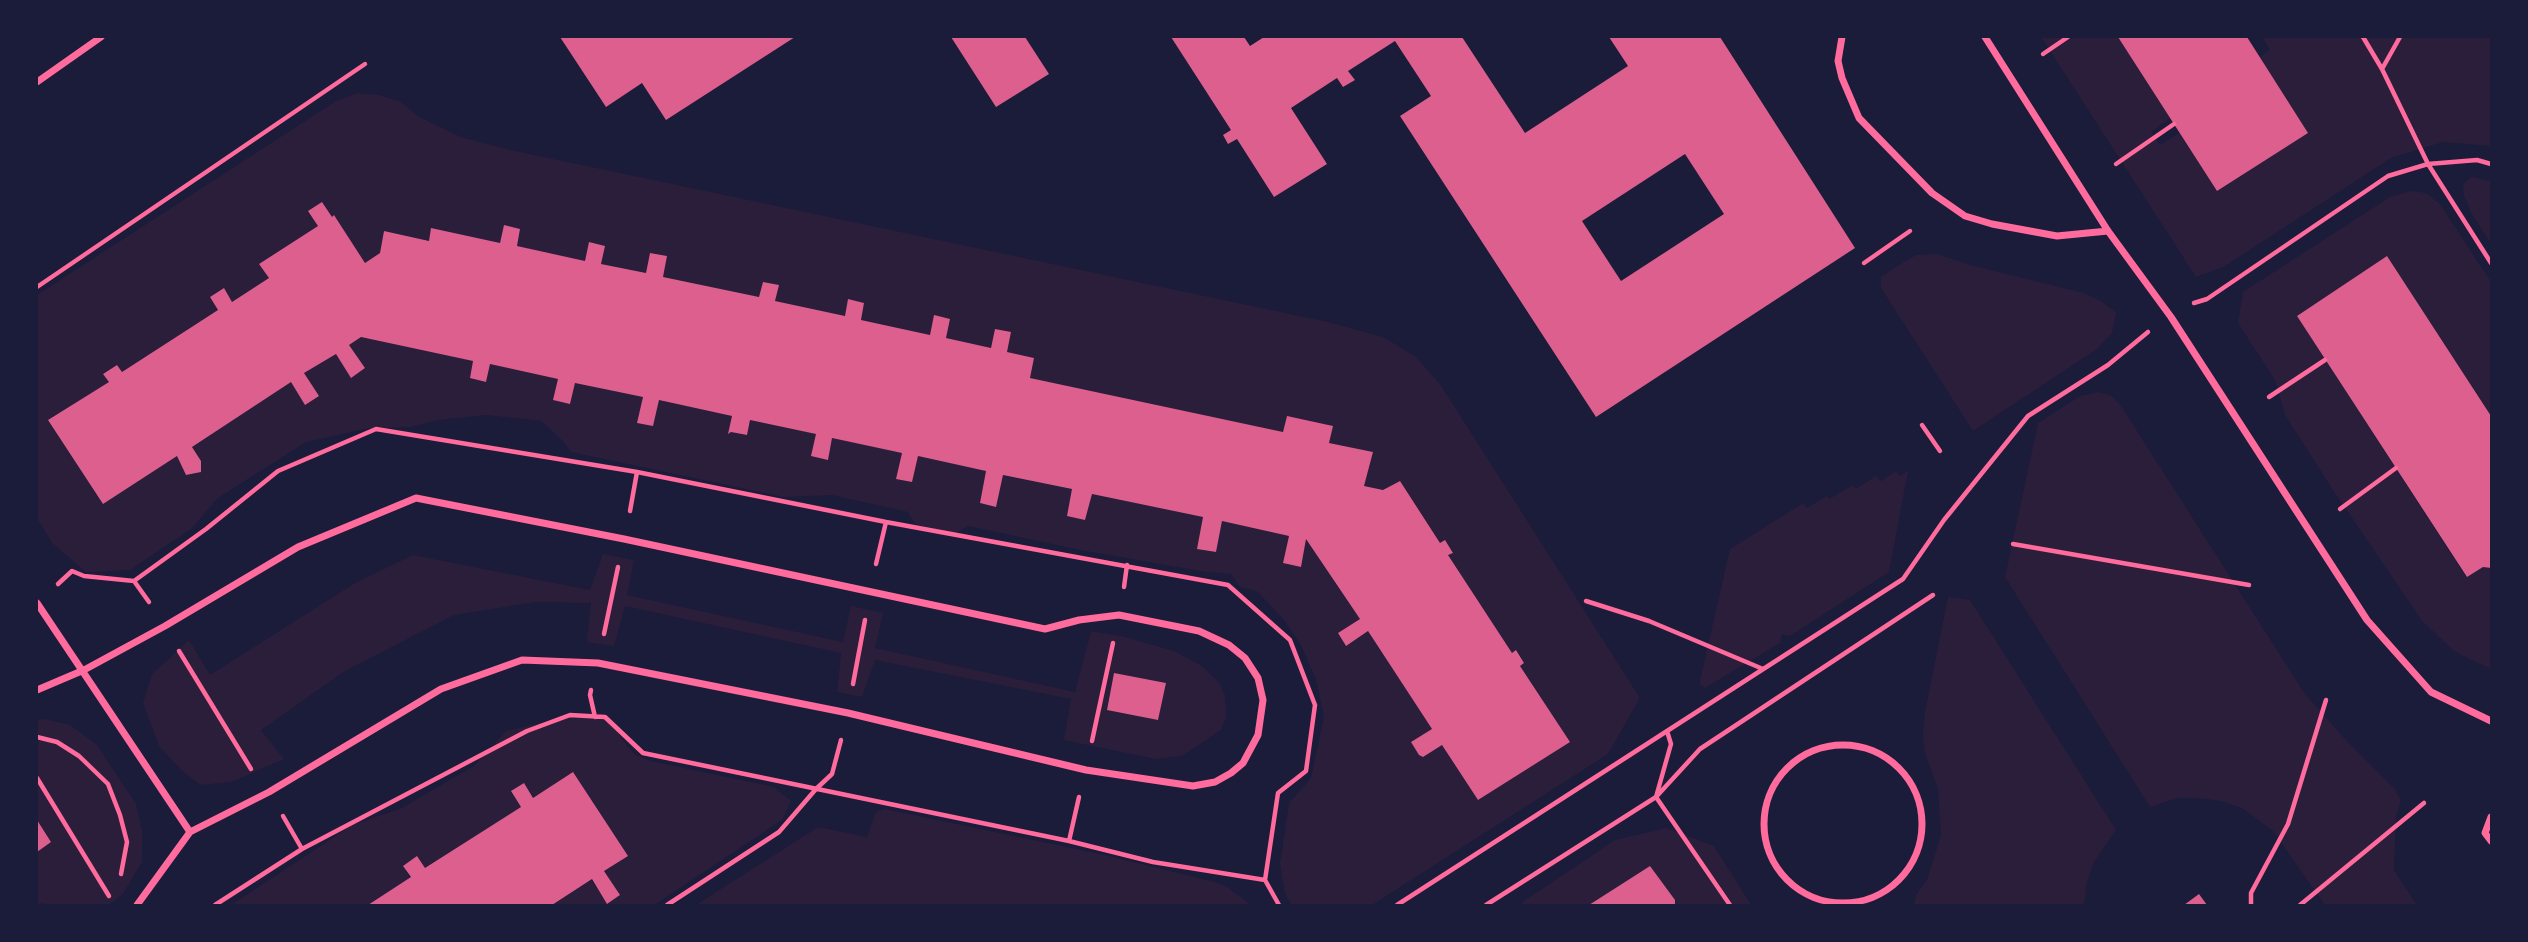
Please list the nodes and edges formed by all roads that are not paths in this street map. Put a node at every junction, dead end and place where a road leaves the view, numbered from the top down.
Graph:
1 (101, 37) edge
2 (1842, 37) edge
3 (1984, 37) edge
4 (37, 82) edge
5 (2108, 231) junction
6 (37, 603) edge
7 (84, 670) junction
8 (37, 690) edge
9 (2491, 721) edge
10 (2491, 817) edge
11 (190, 832) junction
12 (2491, 841) edge
13 (1836, 904) edge
14 (137, 905) edge

1 - 4 street
2 - 5 street
3 - 5 street
5 - 9 street
6 - 7 street
7 - 8 street
7 - 11 street
7 - 11 street
10 - 12 street
11 - 14 street
13 - 13 street

